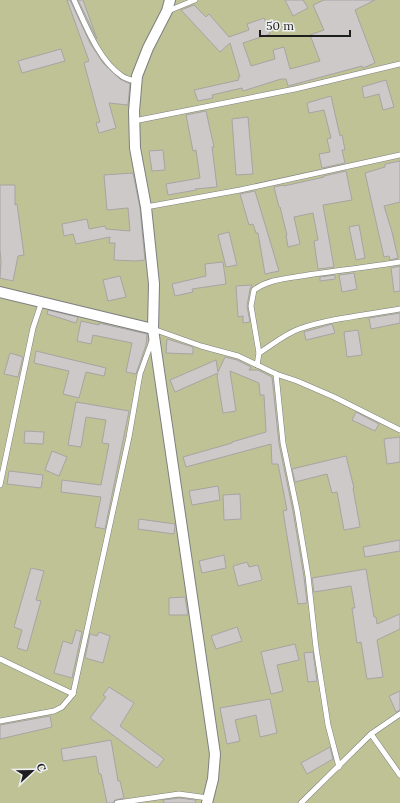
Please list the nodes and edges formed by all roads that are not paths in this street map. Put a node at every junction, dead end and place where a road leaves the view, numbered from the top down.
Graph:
1 (74, 0) edge
2 (170, 0) edge
3 (195, 0) edge
4 (167, 11) junction
5 (400, 64) edge
6 (136, 82) junction
7 (134, 121) junction
8 (400, 155) edge
9 (146, 207) junction
10 (400, 262) edge
11 (0, 292) edge
12 (42, 301) junction
13 (400, 310) edge
14 (154, 332) junction
15 (259, 353) junction
16 (257, 364) junction
17 (276, 374) junction
18 (400, 430) edge
19 (0, 485) edge
20 (0, 659) edge
21 (73, 694) junction
22 (400, 714) edge
23 (0, 721) edge
24 (371, 734) junction
25 (339, 767) junction
26 (400, 775) edge
27 (208, 801) edge
28 (117, 803) edge
29 (301, 803) edge

1 - 6 lane
2 - 4 street
3 - 4 lane
4 - 6 street
5 - 7 lane
6 - 7 street
7 - 9 street
8 - 9 lane
9 - 14 street
10 - 15 lane
11 - 12 street
12 - 14 street
12 - 19 lane
13 - 15 lane
14 - 16 lane
14 - 21 lane
14 - 27 street
15 - 16 lane
16 - 17 lane
17 - 18 lane
17 - 25 lane
20 - 21 lane
21 - 23 lane
22 - 24 lane
24 - 25 lane
24 - 26 lane
25 - 29 lane
27 - 28 lane

